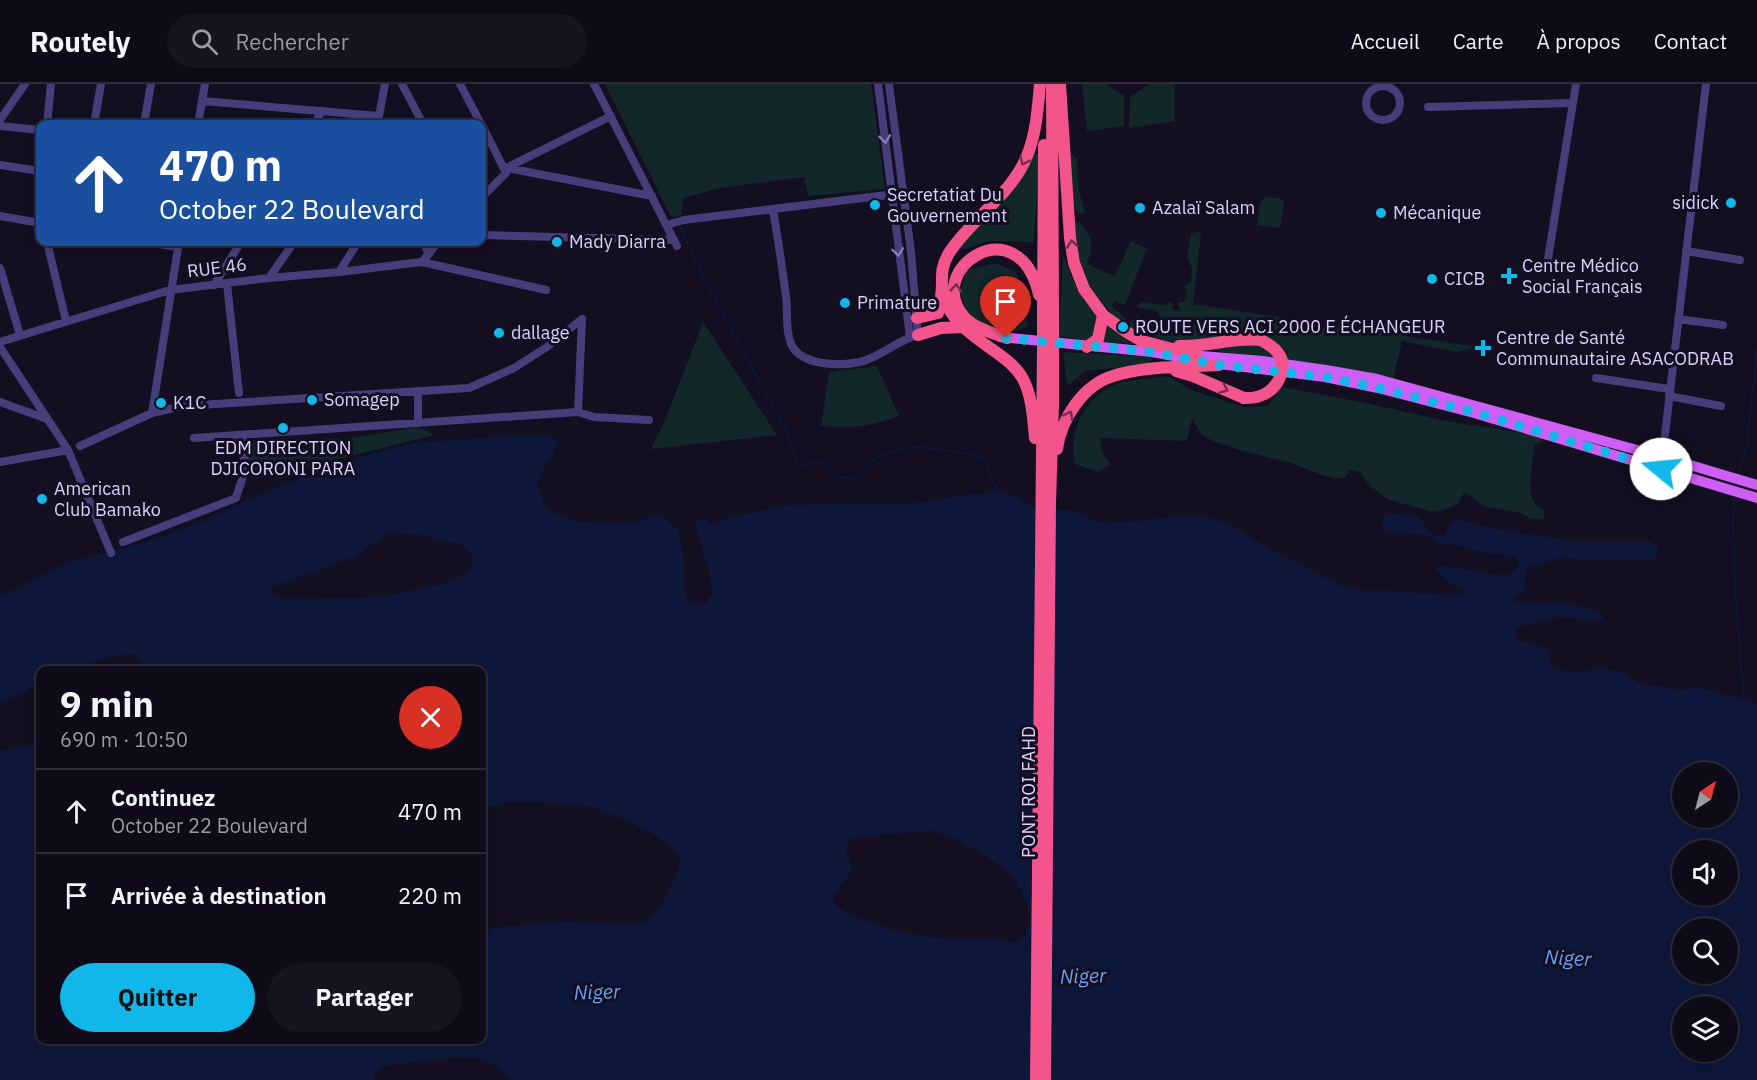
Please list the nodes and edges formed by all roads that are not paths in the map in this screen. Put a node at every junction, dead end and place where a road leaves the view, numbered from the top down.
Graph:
1 (25, 84) edge
2 (51, 84) edge
3 (101, 84) edge
4 (151, 84) edge
5 (205, 84) edge
6 (385, 84) edge
7 (402, 84) edge
8 (460, 84) edge
9 (594, 84) edge
10 (878, 84) edge
11 (889, 84) edge
12 (1042, 84) edge
13 (1052, 84) edge
14 (1060, 84) edge
15 (1576, 84) edge
16 (1706, 84) edge
17 (1380, 85) edge
18 (202, 101) junction
19 (1573, 103) junction
20 (1428, 107) dead end
21 (322, 111) junction
22 (611, 116) junction
23 (0, 120) edge
24 (47, 120) edge
25 (95, 120) edge
26 (145, 120) edge
27 (199, 120) edge
28 (316, 120) edge
29 (367, 120) edge
30 (377, 120) edge
31 (421, 120) edge
32 (478, 120) edge
33 (0, 126) edge
34 (36, 130) edge
35 (486, 134) edge
36 (0, 165) edge
37 (506, 168) junction
38 (36, 170) edge
39 (486, 192) edge
40 (903, 193) junction
41 (891, 194) junction
42 (652, 196) junction
43 (773, 210) junction
44 (0, 216) edge
45 (36, 222) edge
46 (666, 225) junction
47 (486, 236) edge
48 (48, 246) edge
49 (178, 246) edge
50 (238, 246) edge
51 (291, 246) edge
52 (355, 246) edge
53 (425, 246) edge
54 (435, 246) edge
55 (1686, 251) junction
56 (429, 254) junction
57 (1740, 260) dead end
58 (422, 262) junction
59 (0, 268) edge
60 (1546, 271) dead end
61 (339, 272) junction
62 (269, 278) junction
63 (2, 279) edge
64 (1081, 279) junction
65 (227, 284) junction
66 (214, 285) junction
67 (170, 290) junction
68 (546, 290) dead end
69 (941, 292) junction
70 (932, 313) junction
71 (951, 314) junction
72 (1103, 315) junction
73 (1046, 317) junction
74 (912, 318) junction
75 (1678, 319) junction
76 (66, 321) junction
77 (1723, 325) dead end
78 (963, 327) junction
79 (20, 335) junction
80 (914, 336) junction
81 (1006, 338) junction
82 (0, 342) edge
83 (0, 347) edge
84 (1087, 347) junction
85 (1165, 354) junction
86 (1196, 355) junction
87 (1219, 365) junction
88 (1163, 369) junction
89 (1596, 378) dead end
90 (418, 392) junction
91 (239, 393) dead end
92 (1669, 393) junction
93 (0, 402) edge
94 (1721, 406) dead end
95 (578, 412) junction
96 (152, 413) junction
97 (48, 420) junction
98 (649, 420) dead end
99 (418, 423) junction
100 (245, 435) junction
101 (194, 438) dead end
102 (80, 446) dead end
103 (68, 450) junction
104 (1663, 457) junction
105 (0, 462) edge
106 (1661, 469) junction
107 (1752, 483) edge
108 (1045, 496) junction
109 (1757, 498) edge
110 (123, 542) dead end
111 (111, 553) dead end
112 (1036, 1080) edge
113 (1045, 1080) edge

1 - 23 street
2 - 24 street
3 - 25 street
4 - 26 street
5 - 18 street
6 - 30 street
7 - 31 street
8 - 32 street
9 - 22 street
10 -> 41 street
11 - 40 street
12 -> 69 highway
12 - 73 highway
13 - 73 highway
64 -> 14 highway
15 - 19 street
16 - 55 street
17 - 17 street
18 - 21 street
18 - 27 street
19 - 20 street
19 - 60 street
21 - 28 street
21 - 29 street
22 - 37 street
22 - 42 street
33 - 34 street
35 - 37 street
36 - 38 street
37 - 39 street
37 - 42 street
40 - 41 street
40 - 74 street
41 - 43 street
41 -> 74 street
42 - 46 street
43 - 46 street
43 - 80 street
44 - 45 street
46 - 47 street
48 - 76 street
49 - 67 street
50 - 66 street
51 - 62 street
52 - 61 street
53 - 56 street
54 - 56 street
55 - 57 street
55 - 75 street
56 - 58 street
58 - 61 street, RUE 46
58 - 68 street, RUE 46
59 - 63 street
61 - 62 street, RUE 46
62 - 65 street, RUE 46
63 - 79 street
64 - 72 highway
88 -> 64 highway, bridge
65 - 66 street, RUE 46
65 - 91 street
66 - 67 street, RUE 46
67 - 76 street, RUE 46
67 - 96 street
69 - 70 highway
69 - 71 highway
70 - 71 highway
70 - 74 highway
71 - 78 highway
72 - 84 highway
72 - 86 highway
81 -> 73 highway
73 - 108 highway, bridge
74 - 80 street
75 - 77 street
75 - 92 street
76 - 79 street, RUE 46
78 - 80 highway
78 - 81 main road
78 - 108 highway
79 - 82 street, RUE 46
81 - 84 main road
83 - 97 street
84 - 85 main road
85 - 86 main road
85 - 87 main road
86 - 104 main road
87 - 88 highway
87 - 106 main road
108 -> 88 highway
89 - 92 street
90 - 95 street
90 - 96 street
90 - 99 street
92 - 94 street
92 - 104 street
93 - 97 street
95 - 98 street
95 - 99 street
96 - 102 street
97 - 103 street
99 - 100 street
100 - 101 street
100 - 110 street
103 - 105 street
103 - 111 street
104 - 106 street
104 - 107 main road
106 - 109 main road
108 - 112 highway
108 - 113 highway, PONT ROI FAHD

